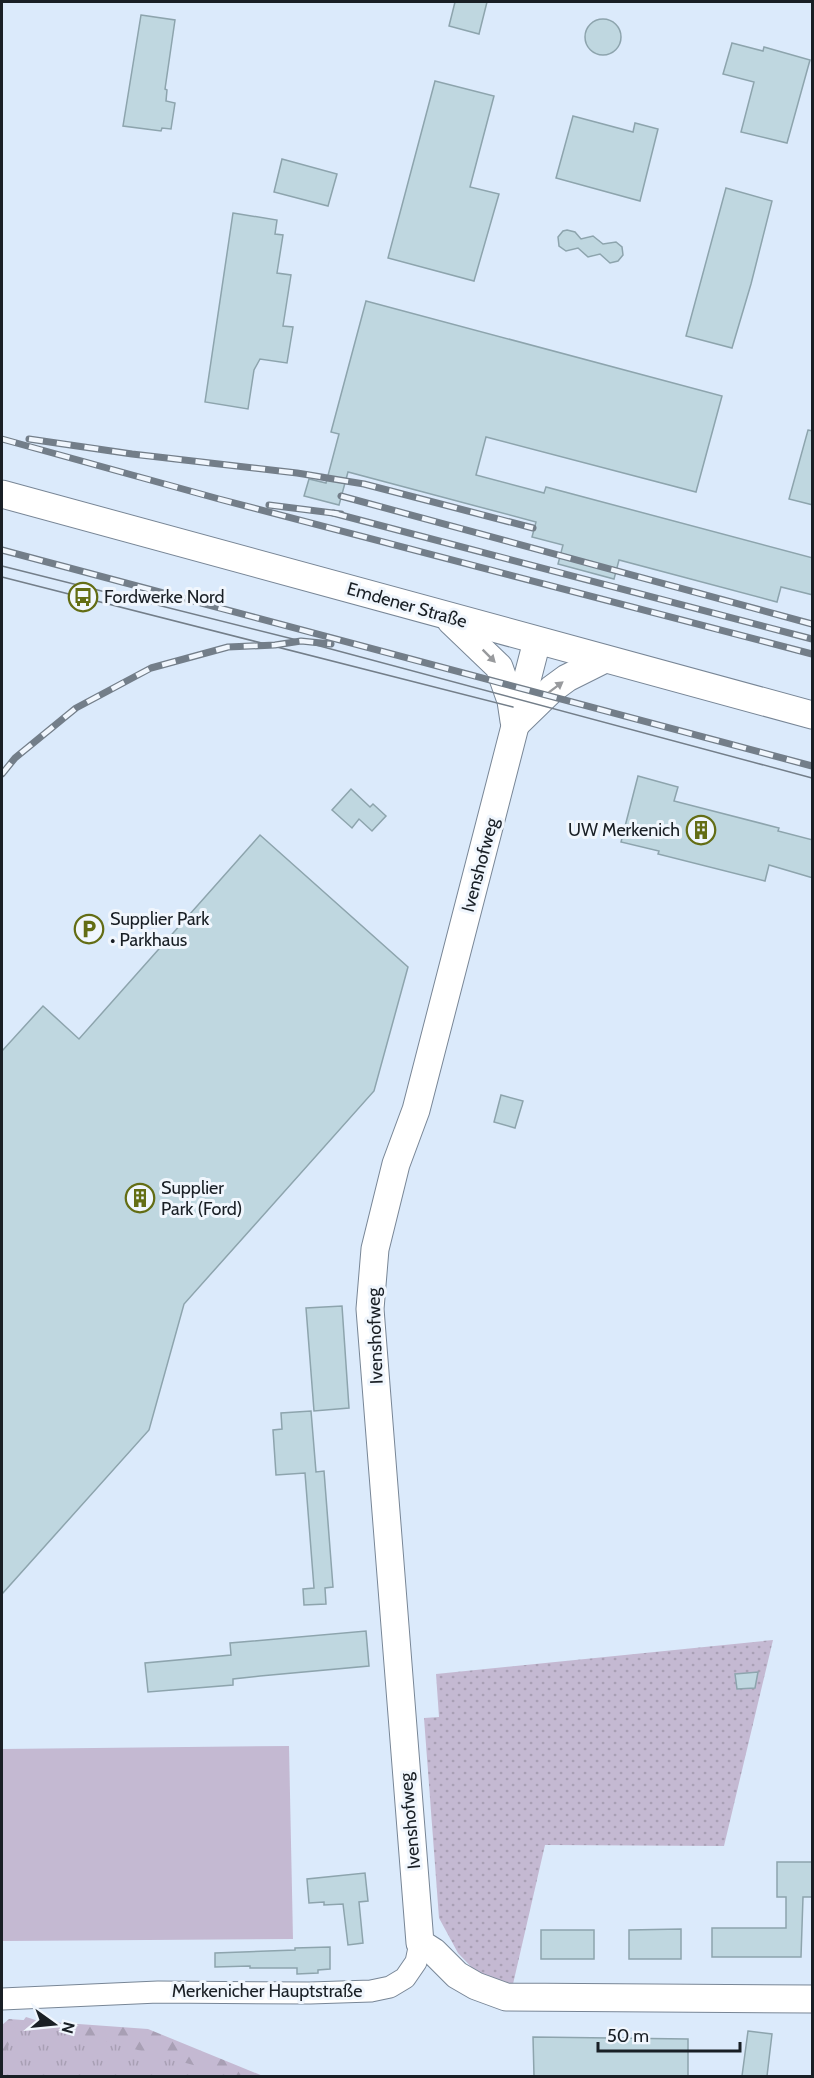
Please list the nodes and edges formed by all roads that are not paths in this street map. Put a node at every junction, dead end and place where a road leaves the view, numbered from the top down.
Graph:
1 (2, 494) edge
2 (446, 616) junction
3 (537, 641) junction
4 (605, 659) junction
5 (813, 715) edge
6 (515, 725) junction
7 (420, 1943) junction
8 (2, 1999) edge
9 (813, 1999) edge

1 - 2 street, Emdener Straße
2 - 3 street, Emdener Straße
2 -> 6 street
3 - 4 street, Emdener Straße
3 - 6 street, Ivenshofweg
4 - 5 street, Emdener Straße
6 -> 4 street
6 - 7 street, Ivenshofweg
7 - 8 street, Merkenicher Hauptstraße
7 - 9 street

